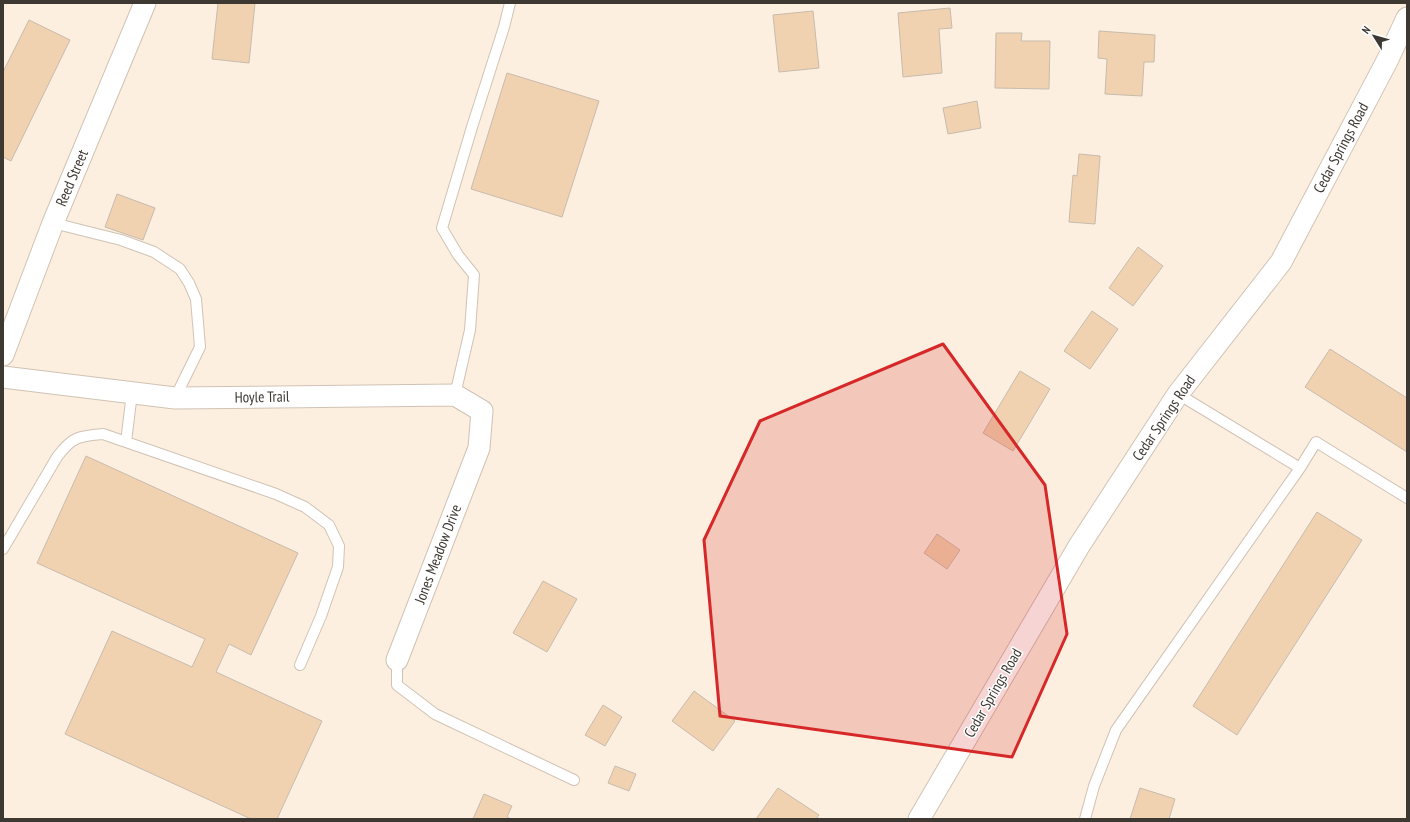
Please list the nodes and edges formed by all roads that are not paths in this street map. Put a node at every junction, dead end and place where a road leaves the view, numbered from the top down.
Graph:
1 (145, 3) edge
2 (510, 3) edge
3 (1407, 18) edge
4 (53, 223) junction
5 (3, 355) edge
6 (3, 377) edge
7 (132, 393) junction
8 (1178, 394) junction
9 (455, 395) junction
10 (175, 398) junction
11 (126, 442) junction
12 (1300, 468) junction
13 (1407, 498) edge
14 (3, 549) edge
15 (396, 660) joint
16 (300, 665) dead end
17 (574, 780) dead end
18 (919, 819) edge
19 (1086, 819) edge

1 - 4 street, Reed Street
2 - 9 lane
3 - 8 street, Cedar Springs Road
4 - 5 street, Reed Street
4 - 10 lane
6 - 7 street, Hoyle Trail
7 - 10 street, Hoyle Trail
7 - 11 lane
8 - 12 lane
8 - 18 street, Cedar Springs Road
9 - 10 street, Hoyle Trail
9 - 15 street, Jones Meadow Drive
11 - 14 lane
11 - 16 lane
12 - 13 lane
12 - 19 lane
15 - 17 lane

